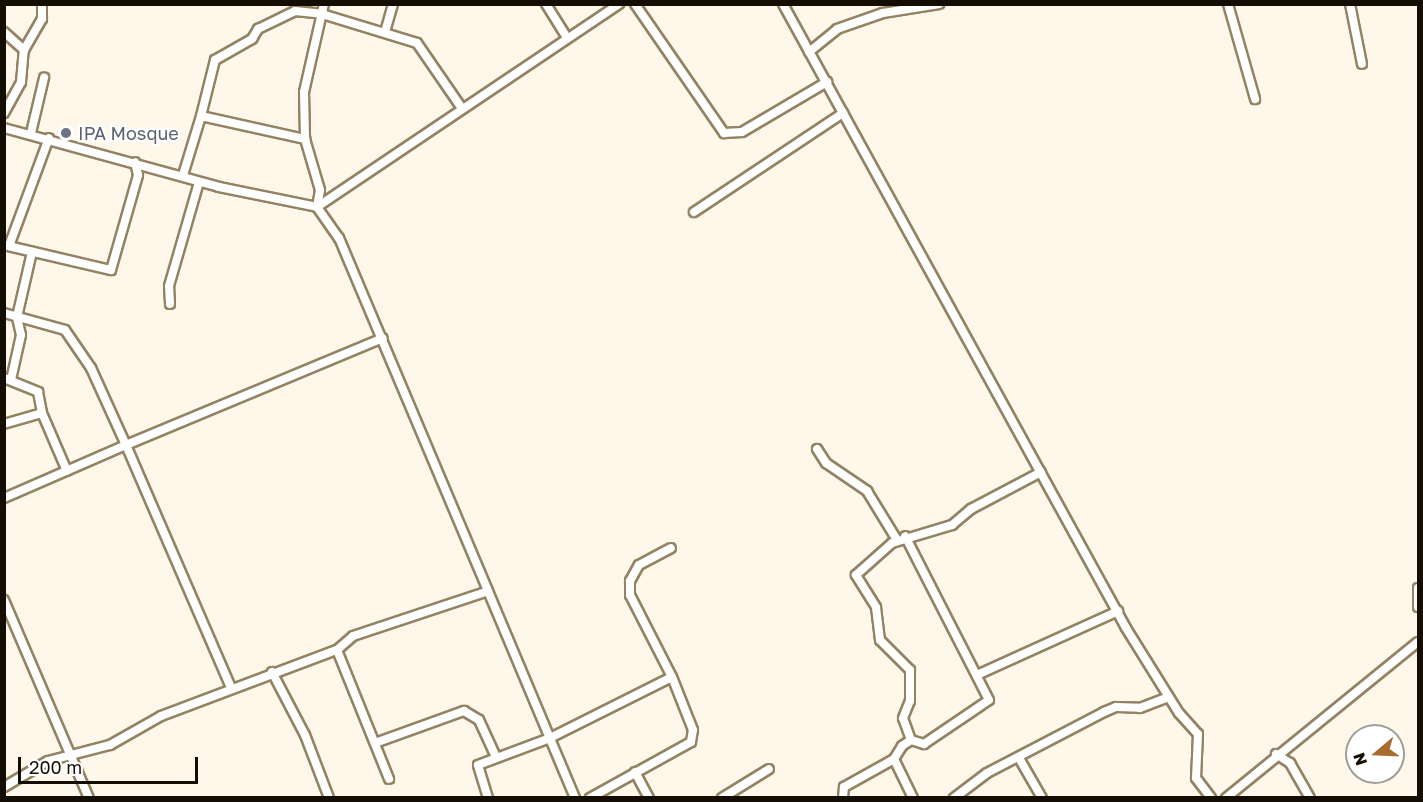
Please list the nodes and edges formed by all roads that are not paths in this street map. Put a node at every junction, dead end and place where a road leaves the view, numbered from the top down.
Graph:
1 (42, 4) edge
2 (324, 4) edge
3 (393, 4) edge
4 (546, 4) edge
5 (619, 4) edge
6 (635, 4) edge
7 (783, 4) edge
8 (939, 4) edge
9 (1228, 4) edge
10 (1350, 4) edge
11 (322, 14) junction
12 (4, 32) edge
13 (385, 32) junction
14 (567, 37) junction
15 (24, 50) junction
16 (810, 52) junction
17 (1362, 64) dead end
18 (44, 78) dead end
19 (826, 82) junction
20 (1255, 99) dead end
21 (461, 107) junction
22 (4, 113) edge
23 (843, 113) junction
24 (201, 116) junction
25 (4, 128) edge
26 (31, 133) junction
27 (49, 138) junction
28 (306, 139) junction
29 (135, 162) junction
30 (183, 175) junction
31 (199, 182) junction
32 (317, 207) junction
33 (694, 212) dead end
34 (7, 245) edge
35 (32, 252) junction
36 (170, 304) dead end
37 (4, 314) edge
38 (17, 317) junction
39 (382, 338) junction
40 (8, 379) edge
41 (42, 413) junction
42 (4, 424) edge
43 (126, 445) junction
44 (817, 449) dead end
45 (67, 471) junction
46 (1041, 472) junction
47 (4, 498) edge
48 (901, 538) junction
49 (672, 548) dead end
50 (1419, 588) edge
51 (488, 591) junction
52 (4, 600) edge
53 (1419, 607) edge
54 (1118, 611) junction
55 (1419, 642) edge
56 (337, 650) junction
57 (272, 672) junction
58 (977, 675) junction
59 (672, 676) junction
60 (231, 688) junction
61 (1168, 697) junction
62 (550, 738) junction
63 (911, 740) junction
64 (375, 743) junction
65 (70, 752) junction
66 (1276, 754) junction
67 (496, 757) junction
68 (1019, 758) junction
69 (894, 759) junction
70 (770, 769) dead end
71 (635, 772) junction
72 (389, 779) dead end
73 (4, 787) edge
74 (955, 797) edge
75 (89, 798) edge
76 (329, 798) edge
77 (488, 798) edge
78 (575, 798) edge
79 (590, 798) edge
80 (649, 798) edge
81 (722, 798) edge
82 (843, 798) edge
83 (913, 798) edge
84 (1042, 798) edge
85 (1211, 798) edge
86 (1226, 798) edge
87 (1310, 798) edge

1 - 15 street
2 - 11 street
3 - 13 street
4 - 14 street
5 - 14 street
6 - 19 street
7 - 16 street
8 - 16 street
9 - 20 street
10 - 17 street
11 - 13 street
11 - 24 street
11 - 28 street
12 - 15 street
13 - 21 street
14 - 21 street
15 - 22 street
16 - 19 street
18 - 26 street
19 - 23 street
21 - 32 street
23 - 33 street
23 - 46 street
24 - 28 street
24 - 30 street
25 - 26 street
26 - 27 street
27 - 29 street
27 - 34 street
28 - 32 street
29 - 30 street
29 - 35 street
30 - 31 street
31 - 32 street
31 - 36 street
32 - 39 street
34 - 35 street
35 - 38 street
37 - 38 street
38 - 40 street
38 - 43 street
39 - 43 street
39 - 51 street
40 - 41 street
41 - 42 street
41 - 45 street
43 - 45 street
43 - 60 street
44 - 48 street
45 - 47 street
46 - 48 street
46 - 54 street
48 - 58 street
48 - 63 street
49 - 59 street
50 - 53 street
51 - 56 street
51 - 62 street
52 - 65 street
54 - 58 street
54 - 61 street
55 - 66 street
56 - 57 street
56 - 64 street
57 - 60 street
57 - 76 street
58 - 63 street
59 - 62 street
59 - 71 street
60 - 65 street
61 - 68 street
61 - 85 street
62 - 67 street
62 - 78 street
63 - 69 street
64 - 67 street
64 - 72 street
65 - 73 street
65 - 75 street
66 - 86 street
66 - 87 street
67 - 77 street
68 - 74 street
68 - 84 street
69 - 82 street
69 - 83 street
70 - 81 street
71 - 79 street
71 - 80 street

